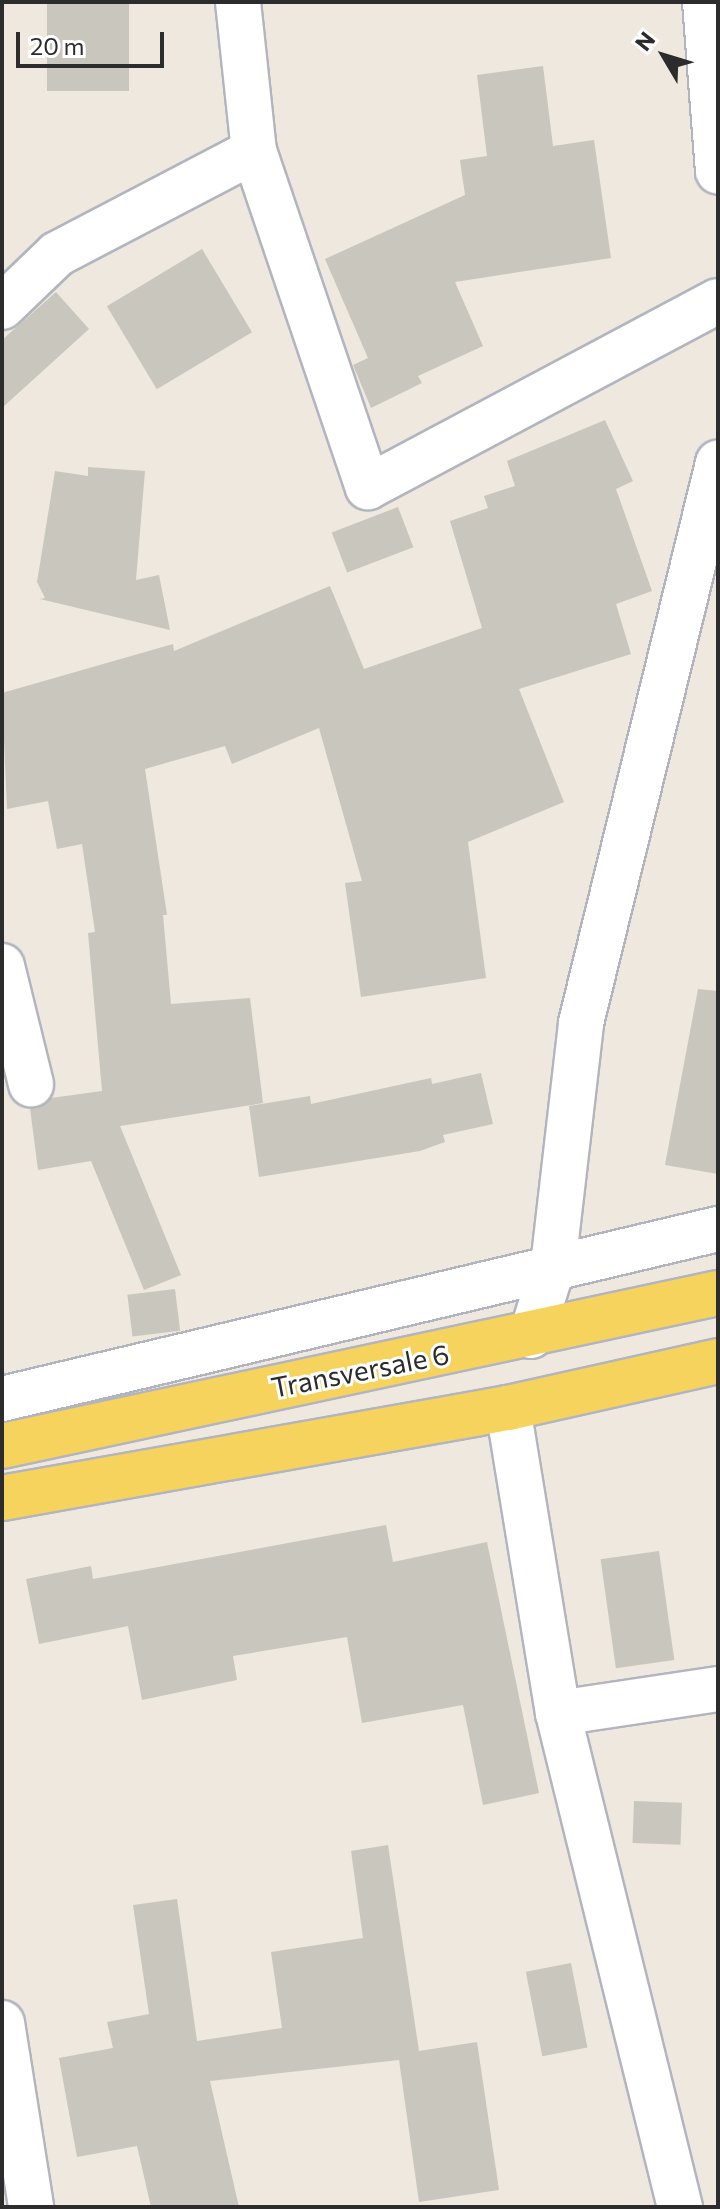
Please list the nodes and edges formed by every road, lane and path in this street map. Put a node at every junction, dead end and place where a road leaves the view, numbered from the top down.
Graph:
1 (238, 2) edge
2 (705, 2) edge
3 (254, 151) junction
4 (718, 172) edge
5 (718, 301) edge
6 (2, 307) edge
7 (718, 463) edge
8 (2, 966) edge
9 (31, 1084) dead end
10 (718, 1229) edge
11 (553, 1266) junction
12 (718, 1293) edge
13 (531, 1336) junction
14 (718, 1361) edge
15 (79, 1380) junction
16 (2, 1399) edge
17 (508, 1408) junction
18 (84, 1426) junction
19 (2, 1446) edge
20 (2, 1498) edge
21 (718, 1689) edge
22 (558, 1713) junction
23 (2, 2023) edge
24 (31, 2207) edge
25 (680, 2207) edge

1 - 3 street
2 - 4 street
3 - 5 street
3 - 6 street
7 - 11 street
8 - 9 street
10 - 11 street
11 - 13 street
11 - 15 street
12 - 13 main road, Transversale 6
13 - 18 main road, Transversale 6
14 - 17 main road
15 - 16 street
15 - 18 street
17 - 20 main road
17 - 22 street
18 - 19 main road, Transversale 6
21 - 22 street
22 - 25 street
23 - 24 street

